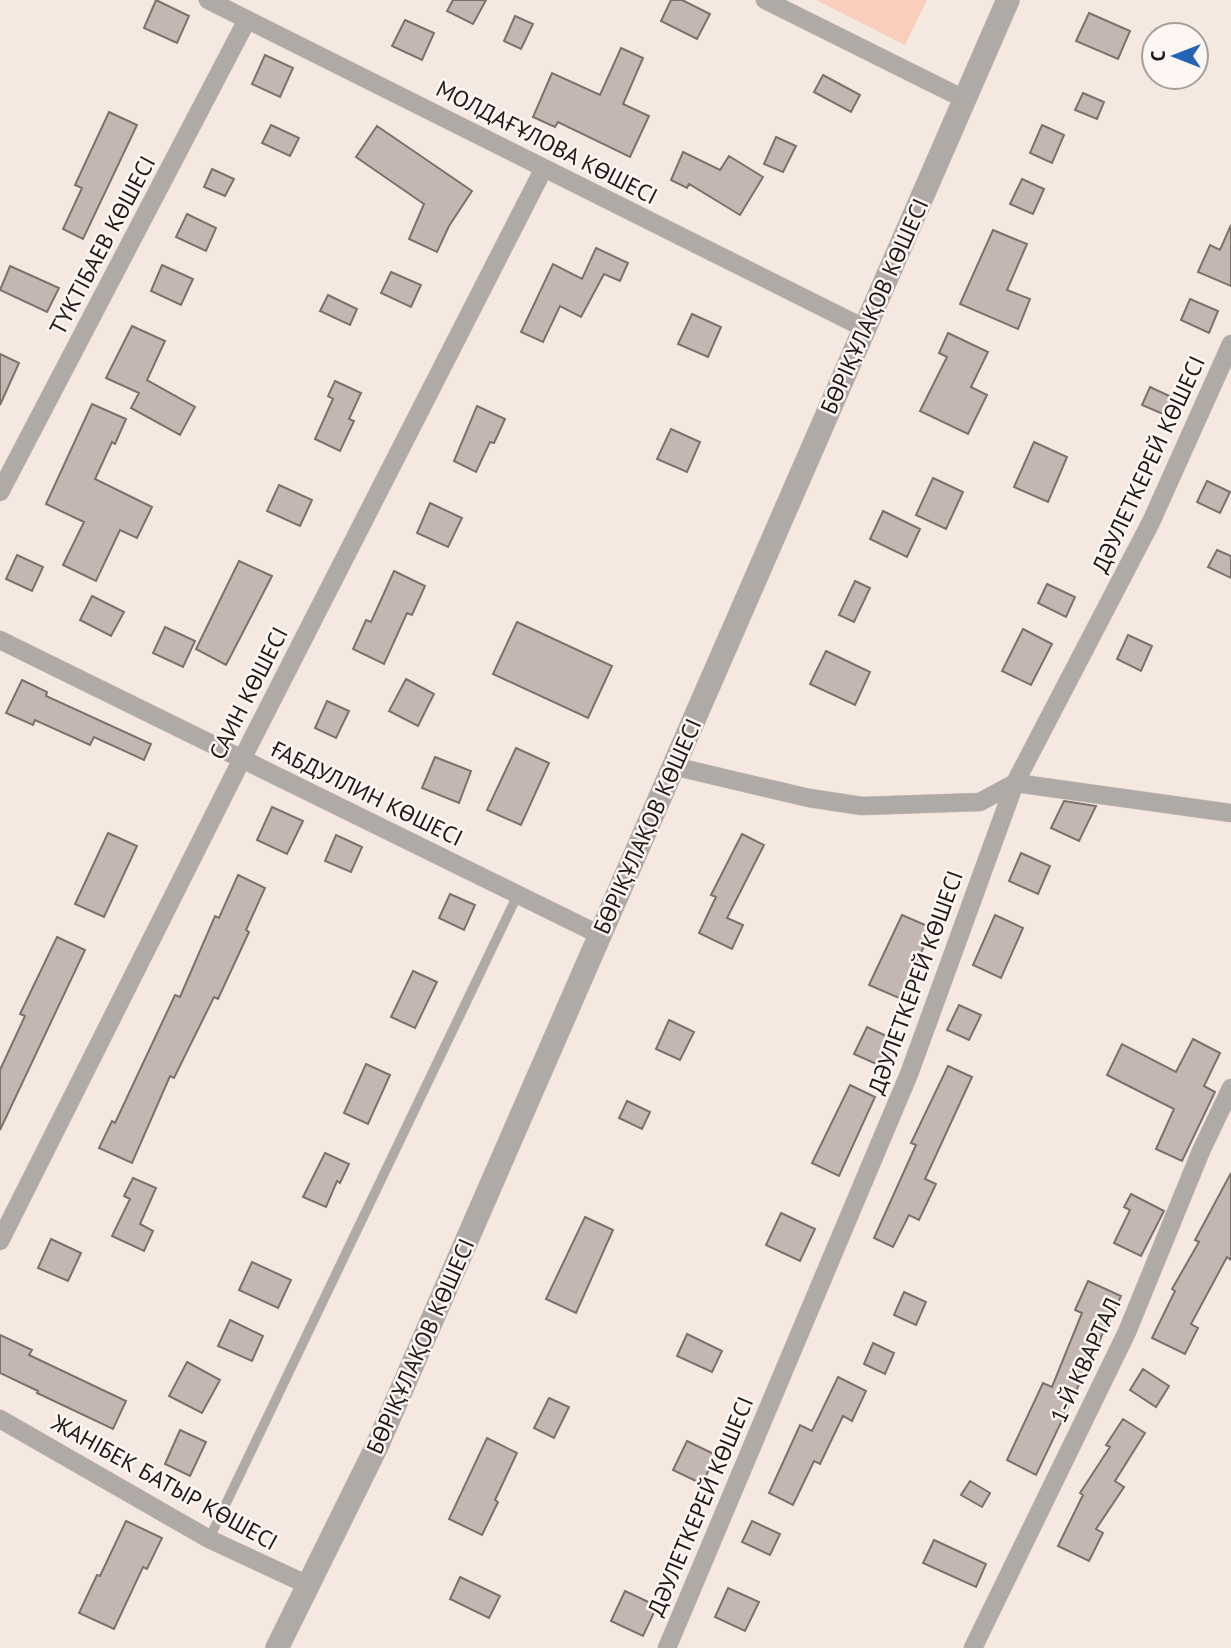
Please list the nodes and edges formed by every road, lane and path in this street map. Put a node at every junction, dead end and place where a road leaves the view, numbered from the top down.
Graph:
1 (208, 0) edge
2 (765, 0) edge
3 (1008, 0) edge
4 (247, 20) junction
5 (964, 99) junction
6 (544, 168) junction
7 (864, 328) junction
8 (1231, 344) edge
9 (0, 492) edge
10 (0, 640) edge
11 (242, 759) junction
12 (673, 766) junction
13 (1015, 783) junction
14 (1231, 813) edge
15 (518, 894) junction
16 (600, 935) junction
17 (1231, 1088) edge
18 (0, 1241) edge
19 (0, 1419) edge
20 (209, 1539) junction
21 (308, 1585) junction
22 (276, 1648) edge
23 (667, 1648) edge
24 (973, 1648) edge

1 - 4 street, МОЛДАҒҰЛОВА КӨШЕСІ
2 - 5 street
3 - 5 street, БӨРІҚҰЛАҚОВ КӨШЕСІ
4 - 6 street, МОЛДАҒҰЛОВА КӨШЕСІ
4 - 9 street, ТҮКТІБАЕВ КӨШЕСІ
5 - 7 street, БӨРІҚҰЛАҚОВ КӨШЕСІ
6 - 7 street, МОЛДАҒҰЛОВА КӨШЕСІ
6 - 11 street, САИН КӨШЕСІ
7 - 12 street, БӨРІҚҰЛАҚОВ КӨШЕСІ
8 - 13 street, ДӘУЛЕТКЕРЕЙ КӨШЕСІ
10 - 11 street, ҒАБДУЛЛИН КӨШЕСІ
11 - 15 street, ҒАБДУЛЛИН КӨШЕСІ
11 - 18 street, САИН КӨШЕСІ
12 - 13 street
12 - 16 street, БӨРІҚҰЛАҚОВ КӨШЕСІ
13 - 14 street
13 - 23 street, ДӘУЛЕТКЕРЕЙ КӨШЕСІ
15 - 16 street, ҒАБДУЛЛИН КӨШЕСІ
15 - 20 lane
16 - 21 street, БӨРІҚҰЛАҚОВ КӨШЕСІ
17 - 24 street, 1-Й КВАРТАЛ
19 - 20 street, ЖАНІБЕК БАТЫР КӨШЕСІ
20 - 21 street, ЖАНІБЕК БАТЫР КӨШЕСІ
21 - 22 street, БӨРІҚҰЛАҚОВ КӨШЕСІ

